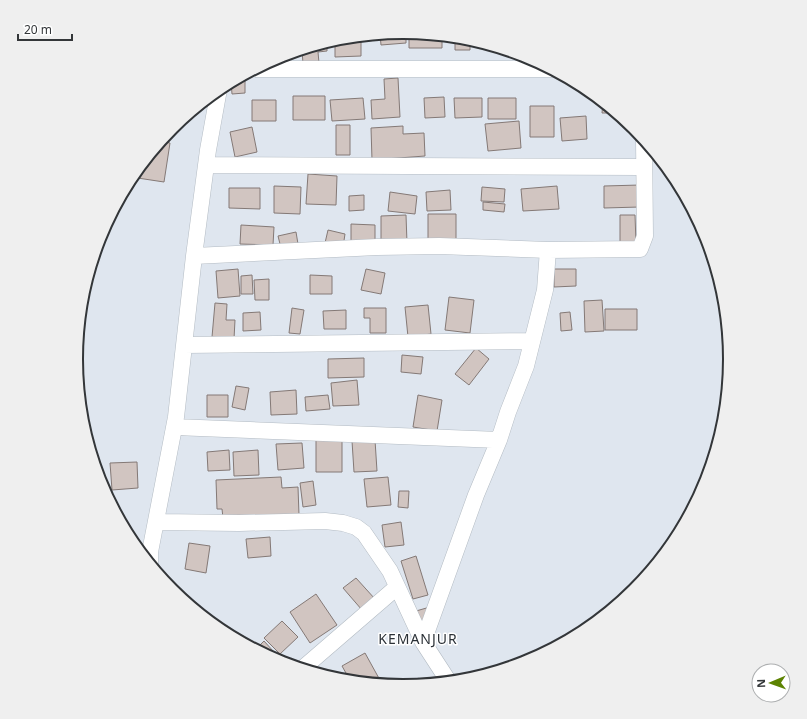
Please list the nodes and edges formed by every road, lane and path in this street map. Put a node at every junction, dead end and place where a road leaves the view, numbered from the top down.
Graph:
1 (268, 69) edge
2 (539, 69) edge
3 (217, 98) edge
4 (644, 148) edge
5 (206, 165) junction
6 (643, 166) junction
7 (548, 250) junction
8 (194, 256) junction
9 (532, 341) junction
10 (184, 345) junction
11 (175, 427) junction
12 (500, 440) junction
13 (157, 522) junction
14 (150, 556) edge
15 (397, 587) junction
16 (423, 642) junction
17 (307, 665) edge
18 (446, 677) edge

1 - 2 street
3 - 5 street
4 - 6 street
5 - 6 street
5 - 8 street
6 - 7 street
7 - 8 street
7 - 9 street
8 - 10 street
9 - 10 street
9 - 12 street
10 - 11 street
11 - 12 street
11 - 13 street
12 - 16 street
13 - 14 street
13 - 15 street
15 - 16 street
15 - 17 street
16 - 18 street

